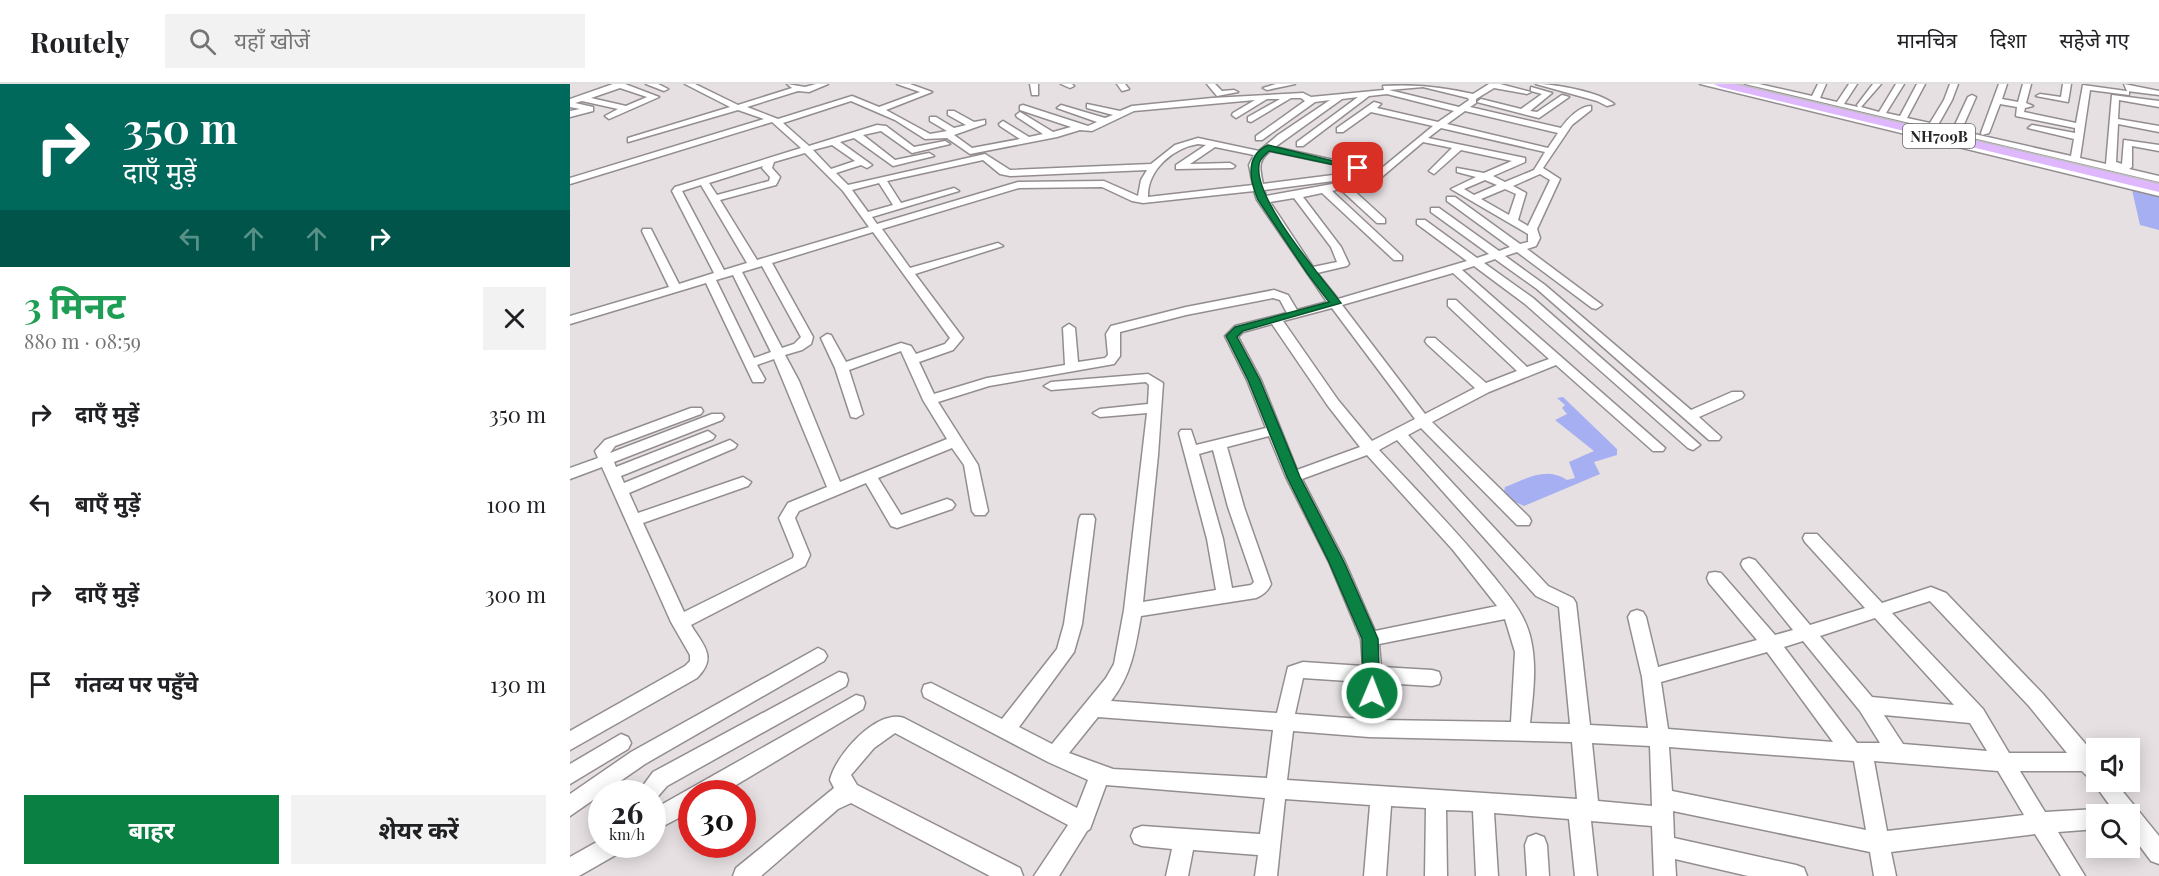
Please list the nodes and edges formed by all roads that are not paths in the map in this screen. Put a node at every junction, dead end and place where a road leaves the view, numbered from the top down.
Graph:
1 (650, 84) edge
2 (689, 84) edge
3 (784, 84) edge
4 (824, 84) edge
5 (901, 84) edge
6 (1211, 84) edge
7 (1291, 84) edge
8 (1422, 84) edge
9 (1427, 84) edge
10 (1572, 84) edge
11 (1704, 84) edge
12 (1720, 84) edge
13 (1735, 84) edge
14 (1749, 84) edge
15 (1822, 84) edge
16 (1853, 84) edge
17 (1877, 84) edge
18 (1900, 84) edge
19 (1921, 84) edge
20 (1954, 84) edge
21 (2003, 84) edge
22 (2027, 84) edge
23 (2043, 84) edge
24 (2069, 84) edge
25 (2101, 84) edge
26 (619, 85) edge
27 (1762, 85) edge
28 (2129, 86) edge
29 (795, 87) edge
30 (1535, 87) edge
31 (2087, 87) junction
32 (2148, 88) edge
33 (664, 89) dead end
34 (1389, 90) edge
35 (1798, 90) edge
36 (599, 92) junction
37 (1608, 93) dead end
38 (2159, 93) edge
39 (1291, 95) junction
40 (1367, 95) junction
41 (1265, 97) junction
42 (1340, 97) junction
43 (1565, 97) dead end
44 (1972, 97) dead end
45 (582, 98) junction
46 (1242, 98) junction
47 (1816, 98) junction
48 (2159, 99) edge
49 (797, 100) dead end
50 (1312, 100) junction
51 (1998, 100) junction
52 (634, 102) dead end
53 (570, 103) edge
54 (1841, 103) junction
55 (731, 104) junction
56 (1467, 104) junction
57 (1585, 104) dead end
58 (1610, 104) dead end
59 (2159, 104) edge
60 (1861, 105) dead end
61 (2021, 105) junction
62 (1090, 106) dead end
63 (1402, 107) dead end
64 (1506, 107) junction
65 (623, 108) dead end
66 (1061, 108) dead end
67 (1225, 108) dead end
68 (880, 109) junction
69 (1370, 109) junction
70 (2052, 110) dead end
71 (1524, 111) junction
72 (753, 112) junction
73 (951, 113) dead end
74 (1882, 113) junction
75 (570, 114) edge
76 (1121, 114) junction
77 (2072, 114) dead end
78 (2144, 114) junction
79 (1539, 115) junction
80 (609, 116) dead end
81 (1236, 116) dead end
82 (1361, 116) junction
83 (2082, 116) junction
84 (1449, 118) junction
85 (1903, 118) junction
86 (933, 119) dead end
87 (1251, 119) dead end
88 (775, 121) junction
89 (1104, 121) junction
90 (2114, 121) junction
91 (1003, 124) dead end
92 (1564, 125) junction
93 (1933, 125) junction
94 (1440, 126) junction
95 (2080, 126) junction
96 (1085, 128) junction
97 (2032, 128) dead end
98 (2159, 129) edge
99 (1340, 130) dead end
100 (1957, 130) junction
101 (951, 133) junction
102 (1430, 133) junction
103 (1985, 133) dead end
104 (856, 135) junction
105 (1051, 135) junction
106 (627, 137) dead end
107 (2079, 137) junction
108 (1259, 138) dead end
109 (1421, 139) junction
110 (1028, 140) junction
111 (834, 142) junction
112 (957, 142) junction
113 (1214, 144) junction
114 (1300, 144) dead end
115 (644, 145) dead end
116 (1552, 146) junction
117 (2144, 146) junction
118 (1459, 147) junction
119 (965, 149) junction
120 (808, 150) junction
121 (1264, 151) junction
122 (2157, 153) edge
123 (1498, 156) junction
124 (985, 157) junction
125 (2075, 158) junction
126 (1079, 159) dead end
127 (770, 162) junction
128 (1156, 163) junction
129 (2111, 164) junction
130 (1230, 166) dead end
131 (2127, 167) junction
132 (1358, 168) dead end
133 (1536, 168) junction
134 (1434, 171) dead end
135 (830, 172) junction
136 (1301, 173) dead end
137 (2159, 175) edge
138 (1257, 176) junction
139 (1464, 176) junction
140 (1333, 178) dead end
141 (881, 179) junction
142 (570, 181) edge
143 (703, 181) junction
144 (1496, 181) junction
145 (2159, 186) edge
146 (1257, 187) junction
147 (1344, 187) junction
148 (846, 189) junction
149 (1325, 190) junction
150 (954, 191) dead end
151 (1297, 195) junction
152 (714, 199) junction
153 (1143, 200) junction
154 (1263, 200) junction
155 (1450, 200) dead end
156 (1483, 204) junction
157 (899, 207) junction
158 (1435, 210) dead end
159 (866, 216) junction
160 (1381, 221) dead end
161 (1512, 221) junction
162 (1421, 222) dead end
163 (876, 228) junction
164 (647, 231) dead end
165 (1532, 232) junction
166 (998, 246) dead end
167 (1518, 249) junction
168 (1498, 256) junction
169 (1398, 258) dead end
170 (1477, 262) junction
171 (760, 263) junction
172 (1455, 269) junction
173 (736, 270) junction
174 (1310, 271) junction
175 (908, 272) junction
176 (716, 276) junction
177 (675, 288) junction
178 (1336, 303) junction
179 (1452, 303) dead end
180 (1596, 305) dead end
181 (1294, 314) junction
182 (1275, 319) junction
183 (570, 320) edge
184 (1069, 328) dead end
185 (827, 338) dead end
186 (1431, 340) dead end
187 (779, 354) junction
188 (1559, 359) junction
189 (912, 360) junction
190 (750, 363) junction
191 (1072, 367) junction
192 (842, 368) junction
193 (1525, 372) junction
194 (759, 379) dead end
195 (1051, 386) dead end
196 (1485, 389) junction
197 (1737, 395) dead end
198 (930, 400) junction
199 (1154, 408) junction
200 (696, 411) dead end
201 (1100, 413) dead end
202 (856, 414) dead end
203 (1691, 415) junction
204 (717, 417) dead end
205 (1423, 421) junction
206 (1276, 430) junction
207 (1186, 433) dead end
208 (1399, 434) junction
209 (708, 436) dead end
210 (1714, 437) dead end
211 (955, 441) junction
212 (1219, 444) junction
213 (1693, 445) dead end
214 (730, 446) dead end
215 (1371, 448) junction
216 (1658, 448) dead end
217 (1191, 451) junction
218 (609, 467) junction
219 (570, 474) edge
220 (870, 475) junction
221 (1293, 477) junction
222 (742, 482) dead end
223 (835, 489) junction
224 (619, 491) junction
225 (947, 505) dead end
226 (981, 512) dead end
227 (1087, 519) dead end
228 (634, 520) junction
229 (1523, 521) dead end
230 (1811, 538) dead end
231 (1749, 564) dead end
232 (1715, 578) dead end
233 (1225, 595) junction
234 (1878, 609) junction
235 (1133, 610) junction
236 (1509, 611) junction
237 (1637, 617) dead end
238 (680, 622) junction
239 (1807, 633) junction
240 (1370, 639) junction
241 (1771, 643) junction
242 (818, 656) dead end
243 (1373, 675) junction
244 (1650, 677) junction
245 (1432, 678) dead end
246 (839, 680) dead end
247 (931, 691) dead end
248 (856, 703) dead end
249 (1867, 705) junction
250 (1093, 708) junction
251 (1976, 716) junction
252 (1284, 722) junction
253 (1369, 728) junction
254 (1005, 730) junction
255 (1521, 733) junction
256 (1581, 734) junction
257 (1659, 738) junction
258 (570, 741) edge
259 (621, 743) dead end
260 (1857, 752) junction
261 (1897, 753) junction
262 (1055, 756) junction
263 (2086, 761) edge
264 (2005, 762) junction
265 (2086, 768) edge
266 (570, 775) edge
267 (1100, 775) junction
268 (659, 780) edge
269 (725, 780) edge
270 (1276, 787) junction
271 (2111, 792) edge
272 (851, 793) junction
273 (1381, 796) junction
274 (1436, 800) junction
275 (1483, 803) junction
276 (2120, 804) edge
277 (570, 806) edge
278 (1663, 808) junction
279 (1584, 811) junction
280 (2086, 820) edge
281 (1083, 822) junction
282 (2040, 823) junction
283 (2140, 829) edge
284 (1142, 836) dead end
285 (1185, 839) junction
286 (1879, 843) junction
287 (1269, 845) junction
288 (1536, 845) dead end
289 (1663, 846) junction
290 (2159, 853) edge
291 (589, 858) edge
292 (570, 869) edge
293 (999, 873) edge
294 (744, 876) edge
295 (1045, 876) edge
296 (1177, 876) edge
297 (1266, 876) edge
298 (1375, 876) edge
299 (1436, 876) edge
300 (1487, 876) edge
301 (1538, 876) edge
302 (1586, 876) edge
303 (1665, 876) edge
304 (1796, 876) edge
305 (1885, 876) edge
306 (2074, 876) edge

1 - 33 street
2 - 55 street
3 - 55 street
4 - 29 street
5 - 68 street
6 - 7 street
8 - 9 street
8 - 34 street
8 - 56 street
10 - 37 street
11 - 145 street
12 - 145 highway, NH709B
13 - 145 highway, NH709B
14 - 27 street
15 - 47 street
16 - 54 street
17 - 60 street
18 - 74 street
19 - 85 street
20 - 93 street
21 - 51 street
22 - 61 street
23 - 24 street
24 - 31 street
25 - 28 street
26 - 36 street
26 - 80 street
27 - 35 street
28 - 32 street
29 - 55 street
30 - 56 street
30 - 58 street
30 - 64 street
30 - 71 street
31 - 48 street
31 - 83 street
32 - 38 street
34 - 40 street
34 - 56 street
34 - 69 street
35 - 47 street
36 - 45 street
36 - 52 street
39 - 41 street
39 - 50 street
39 - 87 street
40 - 42 street
40 - 114 street
41 - 46 street
41 - 81 street
42 - 50 street
42 - 121 street
43 - 79 street
44 - 100 street
45 - 53 street
45 - 65 street
46 - 67 street
46 - 76 street
47 - 54 street
49 - 72 street
50 - 108 street
51 - 61 street
51 - 103 street
53 - 75 street
54 - 74 street
55 - 72 street
55 - 106 street
56 - 64 street
56 - 84 street
56 - 92 street
57 - 92 street
59 - 78 street
61 - 70 street
61 - 95 street
62 - 76 street
63 - 84 street
64 - 71 street
66 - 89 street
68 - 88 street
68 - 101 street
69 - 82 street
69 - 94 street
71 - 79 street
72 - 88 street
72 - 115 street
73 - 101 street
74 - 85 street
76 - 89 street
77 - 83 street
78 - 90 street
78 - 90 street
78 - 98 street
78 - 117 street
79 - 92 street
82 - 99 street
82 - 102 street
83 - 95 street
84 - 94 street
84 - 116 street
85 - 93 street
86 - 101 street
88 - 120 street
88 - 142 street
89 - 96 street
90 - 129 street
91 - 110 street
92 - 116 street
93 - 100 street
94 - 102 street
94 - 116 street
95 - 107 street
96 - 105 street
96 - 105 street
96 - 124 street
97 - 107 street
100 - 125 street
101 - 112 street
102 - 109 street
104 - 111 street
104 - 112 street
104 - 119 street
105 - 110 street
107 - 125 street
109 - 118 street
109 - 147 street
110 - 119 street
111 - 120 street
111 - 135 street
112 - 119 street
113 - 121 street
113 - 128 street
113 - 130 street
116 - 133 street
117 - 122 street
117 - 131 street
118 - 134 street
118 - 139 street
120 - 127 street
120 - 135 street
121 - 132 street
121 - 138 street
123 - 133 street
123 - 139 street
123 - 144 street
124 - 128 street
124 - 141 street
125 - 129 street
125 - 145 street
126 - 128 street
127 - 143 street
127 - 152 street
128 - 153 street
129 - 131 street
131 - 137 street
133 - 144 street
133 - 144 street
133 - 165 street
135 - 148 street
136 - 138 street
138 - 146 street
139 - 144 street
139 - 144 street
139 - 144 street
139 - 156 street
140 - 146 street
141 - 148 street
141 - 157 street
143 - 152 street
143 - 176 street
144 - 156 street
144 - 161 street
146 - 153 street
146 - 154 street
147 - 149 street
147 - 160 street
148 - 159 street
149 - 151 street
149 - 169 street
150 - 157 street
151 - 154 street
151 - 174 street
152 - 171 street
153 - 163 street
154 - 174 street
155 - 167 street
156 - 161 street
157 - 159 street
158 - 168 street
159 - 163 street
161 - 165 street
162 - 170 street
163 - 171 street
163 - 175 street
164 - 177 street
165 - 167 street
166 - 175 street
167 - 168 street
167 - 180 street
168 - 170 street
168 - 203 street
170 - 172 street
170 - 213 street
171 - 173 street
171 - 187 street
172 - 178 street
172 - 188 street
173 - 176 street
173 - 187 street
174 - 178 street
175 - 189 street
176 - 177 street
176 - 190 street
177 - 183 street
178 - 181 street
178 - 205 street
179 - 193 street
181 - 182 street
181 - 191 street
182 - 206 street
182 - 215 street
184 - 191 street
185 - 192 street
186 - 196 street
187 - 190 street
187 - 223 street
188 - 193 street
188 - 216 street
189 - 192 street
189 - 198 street
190 - 194 street
191 - 198 street
192 - 202 street
193 - 196 street
195 - 199 street
196 - 205 street
197 - 203 street
198 - 211 street
199 - 201 street
199 - 235 street
200 - 218 street
203 - 210 street
204 - 218 street
205 - 208 street
205 - 229 street
206 - 212 street
206 - 221 street
207 - 217 street
208 - 215 street
208 - 256 street
209 - 218 street
211 - 220 street
211 - 226 street
212 - 217 street
212 - 233 street
214 - 224 street
215 - 221 street
215 - 236 street
217 - 233 street
218 - 219 street
218 - 224 street
220 - 223 street
220 - 225 street
221 - 240 street
222 - 228 street
223 - 238 street
224 - 228 street
227 - 254 street
228 - 238 street
230 - 234 street
231 - 239 street
232 - 241 street
233 - 235 street
234 - 239 street
234 - 251 street
234 - 263 street
235 - 250 street
236 - 240 street
236 - 255 street
237 - 244 street
238 - 258 street
239 - 241 street
239 - 249 street
240 - 243 street
241 - 244 street
241 - 260 street
242 - 277 street
243 - 245 street
243 - 252 street
243 - 253 street
244 - 257 street
246 - 268 street
247 - 254 street
248 - 269 street
249 - 251 street
249 - 261 street
250 - 252 street
250 - 262 street
251 - 264 street
252 - 253 street
252 - 270 street
253 - 255 street
254 - 262 street
255 - 256 street
256 - 257 street
256 - 279 street
257 - 260 street
257 - 278 street
259 - 266 street
260 - 261 street
260 - 286 street
261 - 264 street
262 - 267 street
264 - 265 street
264 - 282 street
267 - 270 street
267 - 281 street
270 - 273 street
270 - 287 street
271 - 276 street
272 - 281 street
272 - 293 street
272 - 294 street
273 - 274 street
273 - 298 street
274 - 275 street
274 - 299 street
275 - 279 street
275 - 300 street
278 - 279 street
278 - 286 street
278 - 289 street
279 - 302 street
280 - 282 street
281 - 295 street
282 - 286 street
282 - 306 street
283 - 290 street
284 - 285 street
285 - 287 street
285 - 296 street
286 - 305 street
287 - 297 street
288 - 301 street
289 - 303 street
289 - 304 street
291 - 292 street

